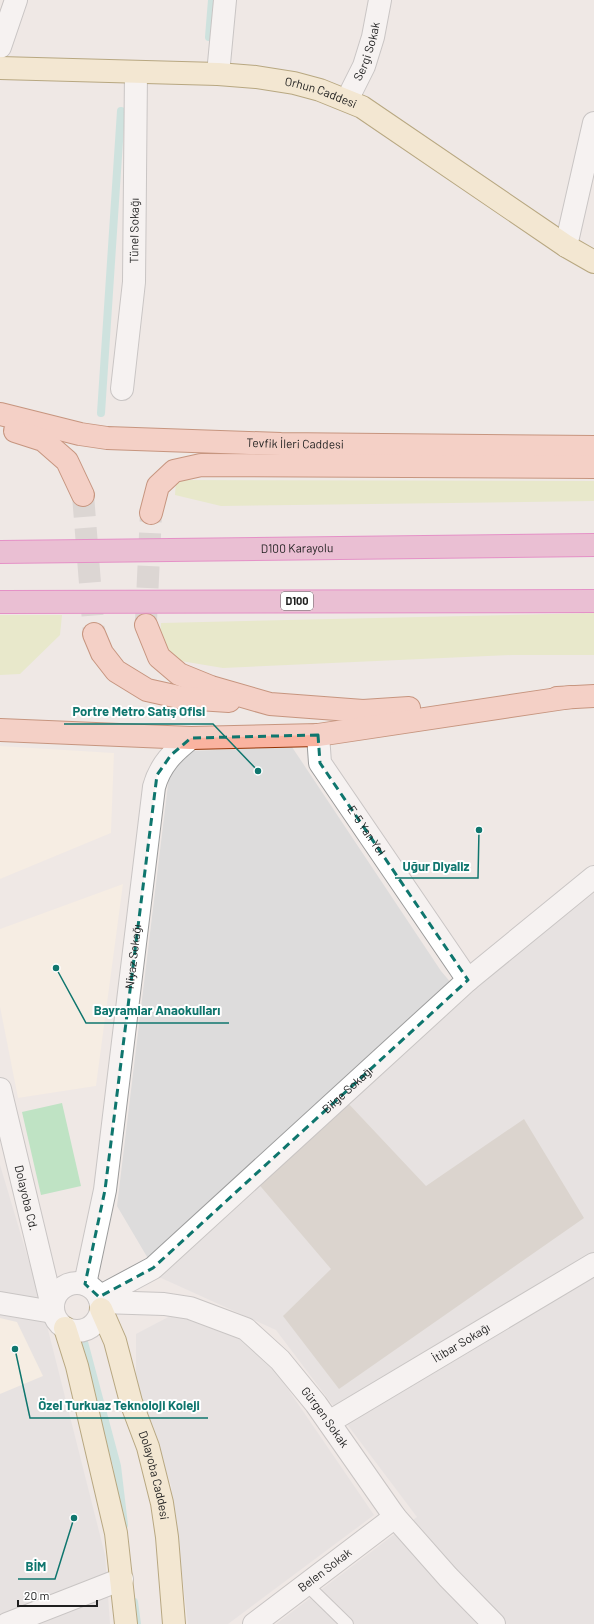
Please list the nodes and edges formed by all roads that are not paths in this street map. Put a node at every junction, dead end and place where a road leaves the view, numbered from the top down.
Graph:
1 (16, 0) edge
2 (225, 0) edge
3 (380, 0) edge
4 (0, 47) edge
5 (0, 68) edge
6 (136, 72) junction
7 (218, 74) junction
8 (347, 100) junction
9 (594, 123) edge
10 (566, 246) junction
11 (594, 262) edge
12 (122, 389) dead end
13 (0, 414) edge
14 (0, 427) edge
15 (594, 447) edge
16 (594, 467) edge
17 (83, 495) tunnel mouth
18 (151, 512) tunnel mouth
19 (594, 534) edge
20 (594, 545) edge
21 (518, 546) junction
22 (0, 552) edge
23 (594, 601) edge
24 (0, 602) edge
25 (146, 626) tunnel mouth
26 (94, 634) tunnel mouth
27 (594, 696) edge
28 (571, 697) junction
29 (270, 704) junction
30 (0, 730) edge
31 (318, 735) junction
32 (191, 738) junction
33 (594, 877) edge
34 (468, 980) junction
35 (0, 1089) edge
36 (594, 1264) edge
37 (97, 1298) junction
38 (0, 1303) edge
39 (57, 1315) junction
40 (329, 1422) junction
41 (396, 1517) junction
42 (122, 1579) junction
43 (306, 1584) junction
44 (7, 1624) edge
45 (126, 1624) edge
46 (174, 1624) edge
47 (254, 1624) edge
48 (347, 1624) edge
49 (494, 1624) edge

1 - 4 street
2 - 7 street
3 - 8 street, Sergi Sokak
5 - 6 street, Orhun Caddesi
6 - 7 street, Orhun Caddesi
6 - 12 street, Tünel Sokağı
7 - 8 street, Orhun Caddesi
8 - 10 street, Orhun Caddesi
9 - 10 street
10 - 11 street, Orhun Caddesi
13 - 15 main road, Tevfik İleri Caddesi
14 - 17 main road
16 - 18 main road
19 - 21 highway
20 - 21 highway, D100 Karayolu
21 - 22 highway, D100 Karayolu
23 - 24 highway, D100
25 - 29 main road
26 - 29 main road
27 - 28 main road
28 - 29 main road
28 - 31 main road
30 - 32 main road
31 - 32 main road
31 - 34 street, E-5 Yan Yol
32 - 37 street, Niyaz Sokağı
33 - 34 street, Bilge Sokağı
34 - 37 street, Bilge Sokağı
35 - 39 street, Dolayoba Cd.
36 - 40 street, İtibar Sokağı
37 - 39 street
37 - 39 street
37 - 40 street, Gürgen Sokak
37 - 46 street, Dolayoba Caddesi
38 - 39 street
39 - 42 street
40 - 41 street, Gürgen Sokak
41 - 43 street, Belen Sokak
41 - 49 street, Gürgen Sokak
42 - 44 street
42 - 45 street
43 - 47 street, Belen Sokak
43 - 48 lane

